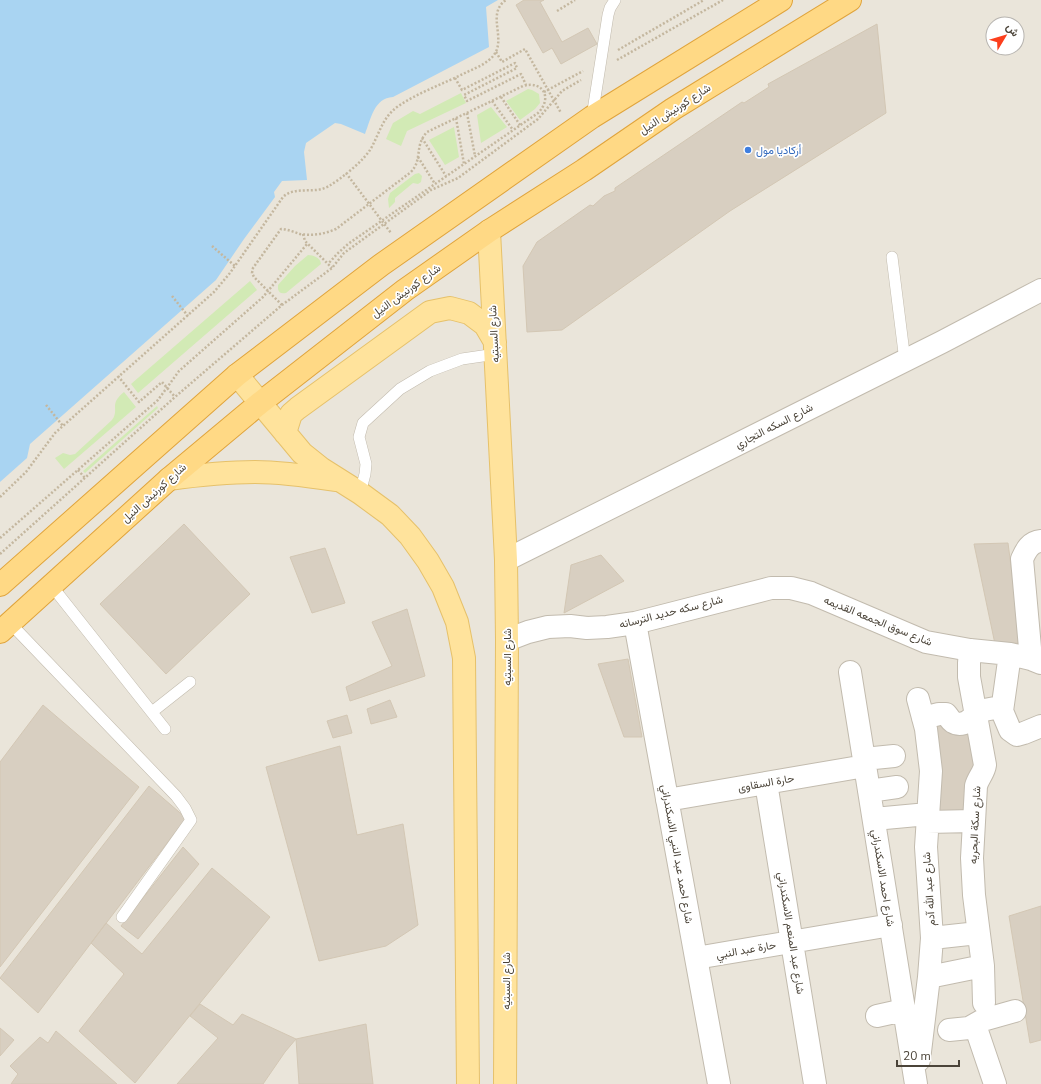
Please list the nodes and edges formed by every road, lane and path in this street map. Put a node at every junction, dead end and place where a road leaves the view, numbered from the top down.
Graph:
1 (506, 0) edge
2 (575, 0) edge
3 (615, 0) edge
4 (704, 0) edge
5 (782, 0) edge
6 (850, 0) edge
7 (557, 11) dead end
8 (496, 52) junction
9 (601, 60) junction
10 (455, 78) junction
11 (526, 85) junction
12 (548, 90) junction
13 (544, 92) junction
14 (501, 97) junction
15 (492, 101) junction
16 (467, 113) junction
17 (592, 117) junction
18 (456, 118) junction
19 (520, 125) junction
20 (513, 130) junction
21 (572, 132) junction
22 (422, 137) junction
23 (418, 156) junction
24 (475, 156) junction
25 (464, 164) junction
26 (346, 173) junction
27 (446, 176) junction
28 (435, 184) junction
29 (369, 204) junction
30 (382, 221) junction
31 (489, 231) junction
32 (303, 234) junction
33 (307, 244) junction
34 (212, 246) dead end
35 (403, 249) junction
36 (892, 256) dead end
37 (328, 264) junction
38 (235, 266) junction
39 (332, 268) dead end
40 (1041, 290) edge
41 (268, 292) junction
42 (172, 296) dead end
43 (282, 305) dead end
44 (188, 316) junction
45 (495, 348) junction
46 (905, 361) junction
47 (237, 375) junction
48 (118, 376) junction
49 (167, 388) junction
50 (260, 403) junction
51 (46, 405) dead end
52 (190, 416) junction
53 (63, 426) junction
54 (285, 433) junction
55 (78, 470) junction
56 (85, 478) dead end
57 (169, 479) junction
58 (352, 487) junction
59 (0, 497) edge
60 (0, 538) edge
61 (1041, 541) edge
62 (506, 560) junction
63 (0, 585) edge
64 (51, 585) junction
65 (811, 593) joint
66 (634, 624) junction
67 (5, 627) edge
68 (507, 640) junction
69 (970, 650) junction
70 (1027, 659) edge
71 (850, 672) dead end
72 (190, 682) dead end
73 (1002, 711) junction
74 (152, 712) junction
75 (976, 714) junction
76 (1041, 726) edge
77 (165, 729) dead end
78 (894, 756) dead end
79 (865, 762) junction
80 (766, 783) junction
81 (897, 787) dead end
82 (869, 791) junction
83 (667, 800) junction
84 (874, 818) junction
85 (928, 818) junction
86 (973, 821) junction
87 (122, 917) dead end
88 (891, 925) junction
89 (978, 933) junction
90 (932, 938) junction
91 (793, 942) junction
92 (696, 958) junction
93 (983, 966) junction
94 (929, 977) junction
95 (984, 1003) dead end
96 (904, 1010) junction
97 (1014, 1011) dead end
98 (877, 1016) dead end
99 (975, 1025) junction
100 (949, 1030) dead end
101 (915, 1081) edge
102 (468, 1084) edge
103 (505, 1084) edge
104 (718, 1084) edge
105 (815, 1084) edge
106 (995, 1084) edge

1 - 8 path
2 - 7 path
3 - 9 lane
4 - 9 path
5 - 17 highway
6 - 31 highway, شارع كورنيش النيل
8 - 10 path
8 - 12 path
9 - 12 path
9 - 17 lane
10 - 11 path
10 - 26 path
11 - 13 path
11 - 14 path
12 - 13 path
12 - 21 path
13 - 19 path
14 - 15 path
14 - 19 path
15 - 16 path
15 - 20 path
16 - 18 path
16 - 24 path
17 - 21 highway
18 - 22 path
18 - 25 path
19 - 20 path
20 - 24 path
21 - 35 highway
22 - 23 path
22 - 27 path
23 - 28 path
23 - 29 path
24 - 25 path
25 - 27 path
26 - 29 path
26 - 38 path
27 - 28 path
28 - 30 path
29 - 30 path
29 - 32 path
30 - 35 path
30 - 37 path
31 - 45 main road, شارع السبتيه
31 - 50 highway, شارع كورنيش النيل
32 - 33 path
32 - 41 path
33 - 37 path
33 - 41 path
34 - 38 path
35 - 47 highway
36 - 46 lane
37 - 39 path
38 - 44 path
40 - 46 street, شارع السكه التجاري
41 - 43 path
41 - 49 path
42 - 44 path
44 - 48 path
45 - 54 main road
45 - 58 lane
45 - 62 main road, شارع السبتيه
46 - 62 street, شارع السكه التجاري
47 - 50 main road
47 - 52 highway
48 - 49 path
48 - 53 path
49 - 52 path
49 - 55 path
50 - 54 main road
50 - 57 highway, شارع كورنيش النيل
51 - 53 path
52 - 63 highway
53 - 59 path
54 - 58 main road
55 - 56 path
55 - 60 path
57 - 58 main road
57 - 64 highway, شارع كورنيش النيل
58 - 102 main road
61 - 70 street
62 - 68 main road, شارع السبتيه
64 - 67 highway, شارع كورنيش النيل
64 - 74 lane
65 - 66 street, شارع سكه حديد الترسانه
65 - 69 street, شارع سوق الجمعه القديمه
66 - 68 street, شارع سكه حديد الترسانه
66 - 83 street, شارع احمد عبد النبي الاسكندراني
67 - 87 lane
68 - 103 main road, شارع السبتيه
69 - 70 street, شارع سوق الجمعه القديمه
69 - 75 street, شارع سكة البحريه
70 - 73 street
71 - 79 street, شارع احمد الاسكندراني
72 - 74 lane
73 - 75 street
73 - 76 street
74 - 77 lane
75 - 85 street, شارع عبد الله آدم
75 - 86 street, شارع سكة البحريه
78 - 79 street, حارة السقاوى
79 - 80 street, حارة السقاوى
79 - 82 street, شارع احمد الاسكندراني
80 - 83 street, حارة السقاوى
80 - 91 street, شارع عبد المنعم الاسكندراني
81 - 82 street
82 - 84 street, شارع احمد الاسكندراني
83 - 92 street, شارع احمد عبد النبي الاسكندراني
84 - 85 street
84 - 88 street, شارع احمد الاسكندراني
85 - 86 street
85 - 90 street, شارع عبد الله آدم
86 - 89 street, شارع سكة البحريه
88 - 91 street, حارة عبد النبي
88 - 96 street, شارع احمد الاسكندراني
89 - 90 street
89 - 93 street, شارع سكة البحريه
90 - 94 street, شارع عبد الله آدم
91 - 92 street, حارة عبد النبي
91 - 105 street, شارع عبد المنعم الاسكندراني
92 - 104 street, شارع احمد عبد النبي الاسكندراني
93 - 94 street
93 - 95 street, شارع سكة البحريه
94 - 101 street, شارع عبد الله آدم
96 - 98 street
96 - 101 street, شارع احمد الاسكندراني
97 - 99 street
99 - 100 street
99 - 106 street

